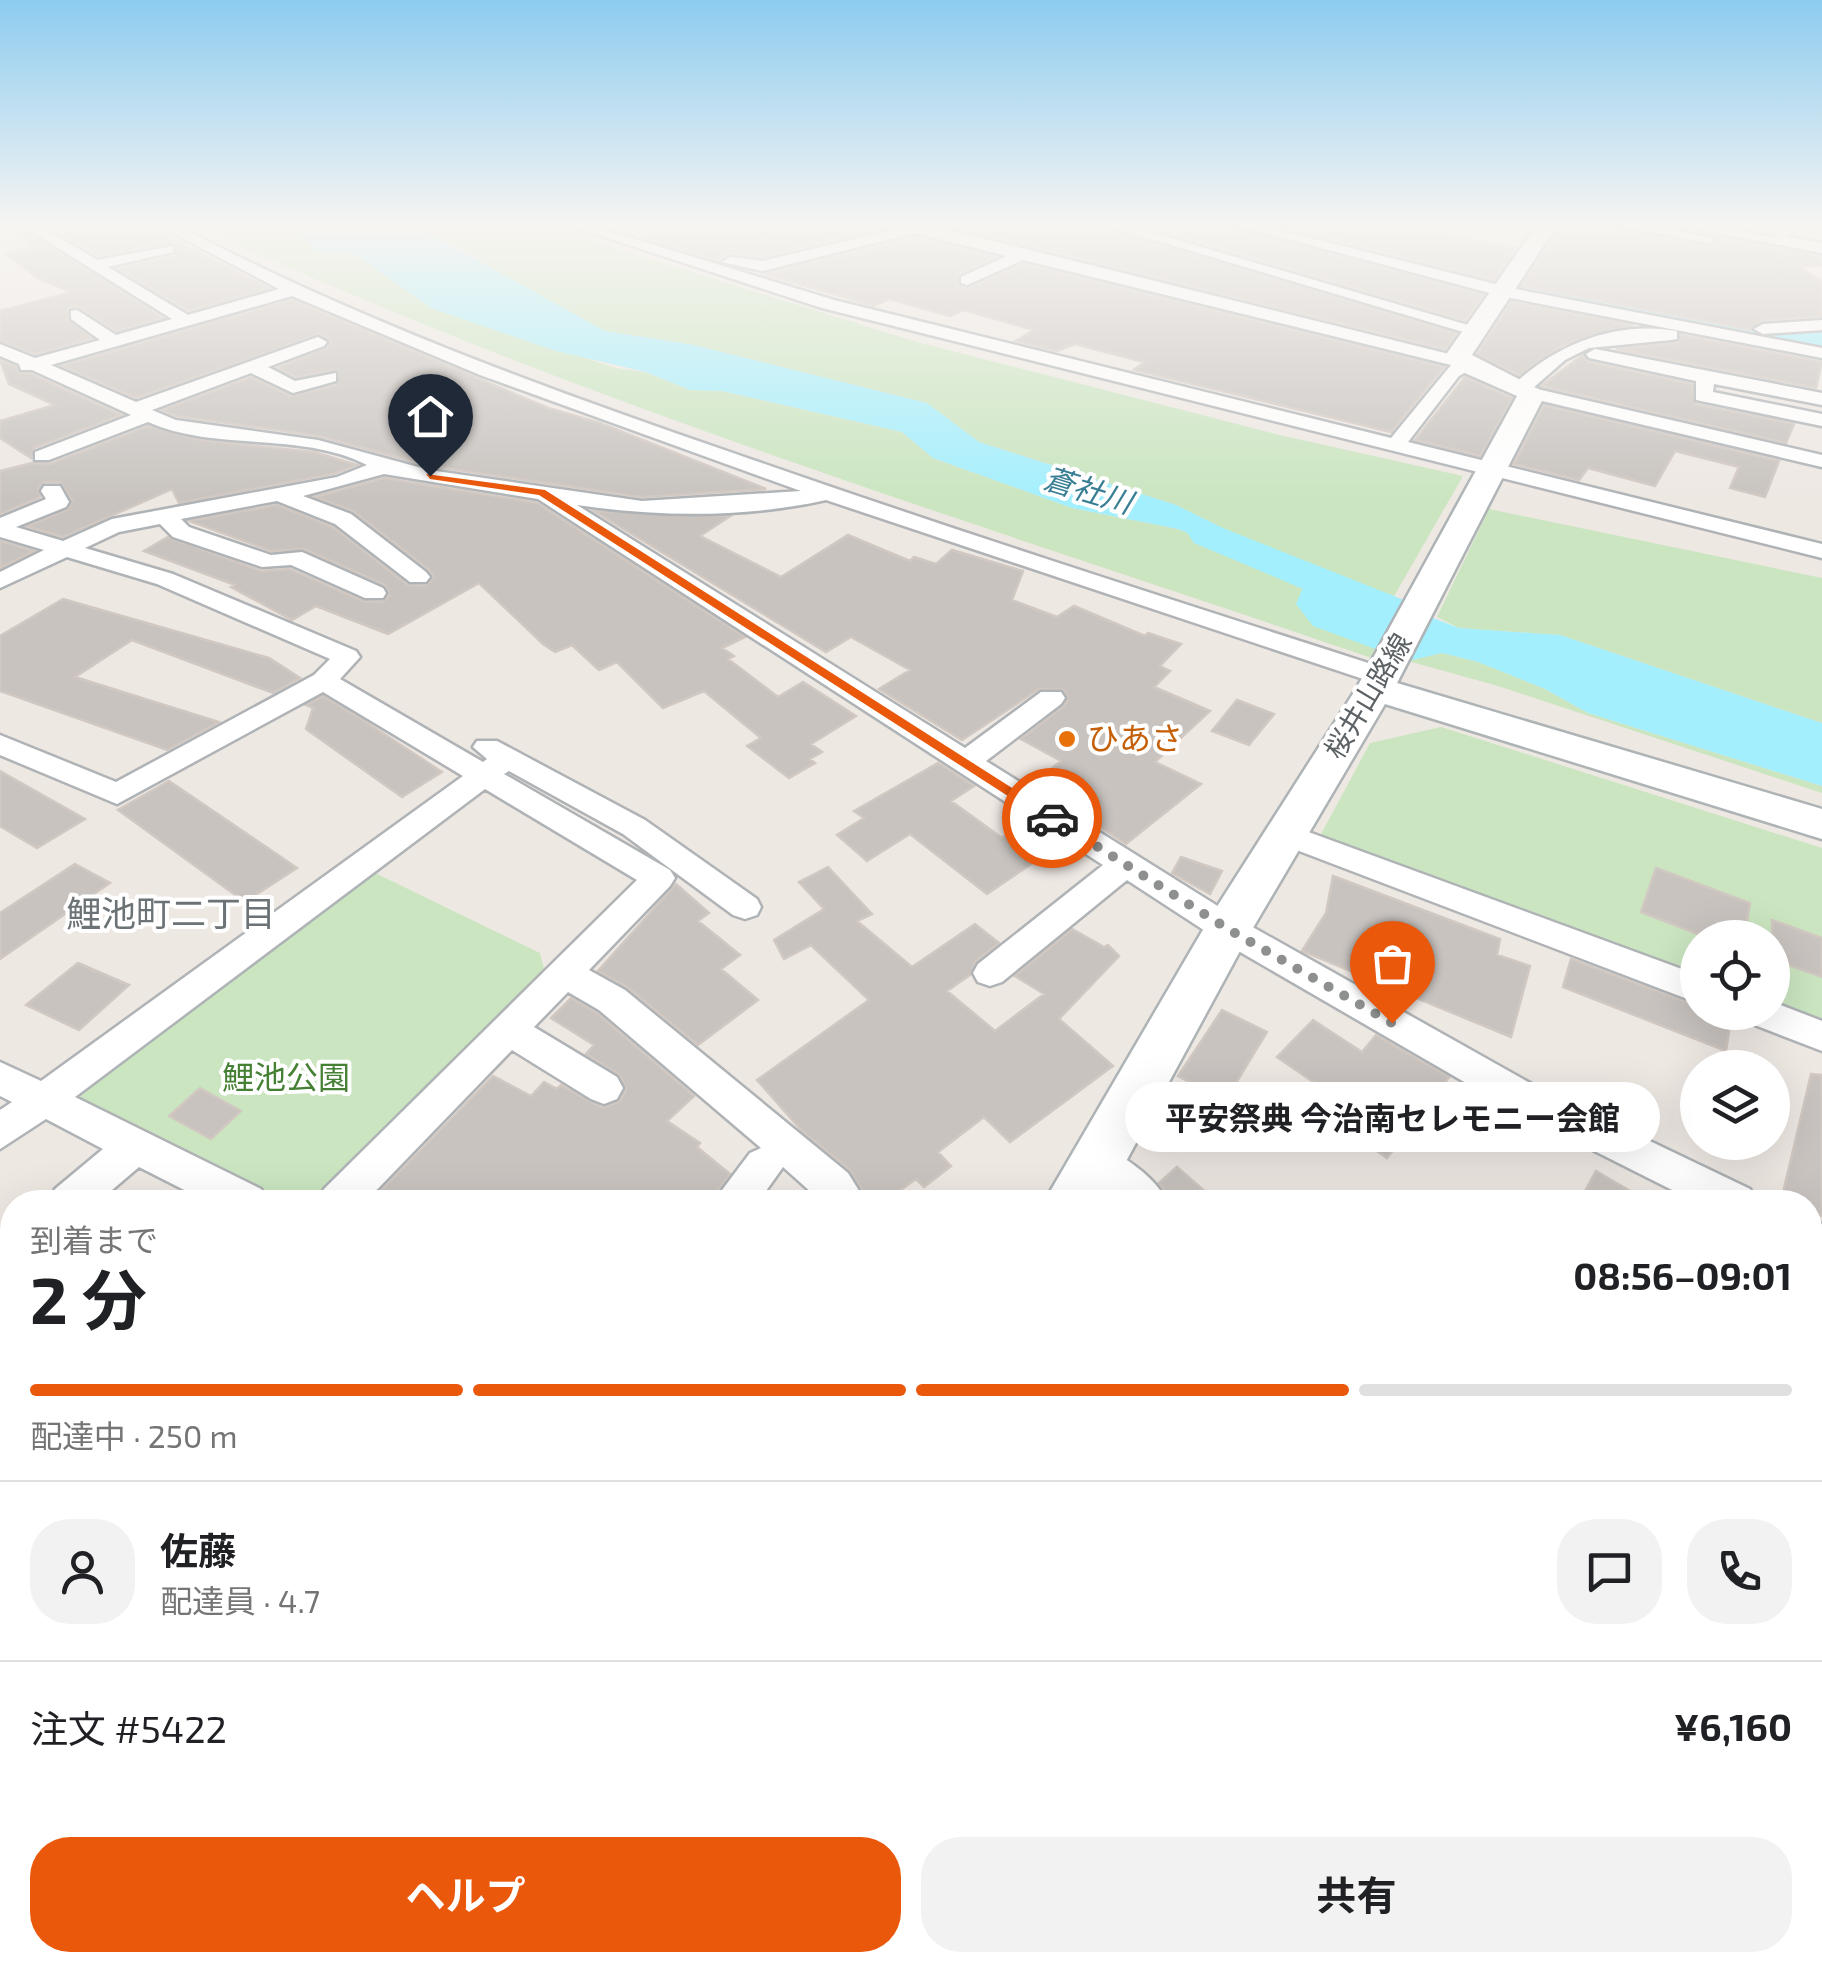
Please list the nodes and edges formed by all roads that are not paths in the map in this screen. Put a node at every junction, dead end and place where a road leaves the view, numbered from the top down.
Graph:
1 (81, 317) edge
2 (181, 317) edge
3 (197, 317) edge
4 (352, 317) edge
5 (880, 317) edge
6 (1273, 317) edge
7 (1432, 317) edge
8 (1486, 317) edge
9 (1587, 317) edge
10 (186, 320) junction
11 (1822, 325) edge
12 (1476, 330) junction
13 (113, 341) junction
14 (318, 342) dead end
15 (1571, 349) junction
16 (0, 350) edge
17 (1822, 353) edge
18 (1709, 358) junction
19 (34, 364) junction
20 (1467, 364) junction
21 (252, 366) junction
22 (0, 374) edge
23 (330, 377) dead end
24 (1526, 389) junction
25 (1822, 399) edge
26 (142, 412) junction
27 (1822, 420) edge
28 (1394, 446) junction
29 (42, 456) dead end
30 (1822, 460) edge
31 (382, 467) junction
32 (1490, 476) junction
33 (52, 490) dead end
34 (542, 492) junction
35 (278, 494) junction
36 (826, 494) junction
37 (165, 516) junction
38 (0, 528) edge
39 (64, 550) junction
40 (1822, 550) edge
41 (418, 577) dead end
42 (0, 581) edge
43 (374, 593) dead end
44 (329, 674) junction
45 (1382, 676) junction
46 (1051, 698) dead end
47 (0, 744) edge
48 (965, 762) junction
49 (496, 766) junction
50 (1822, 824) edge
51 (1284, 834) junction
52 (1125, 864) junction
53 (744, 907) dead end
54 (1228, 929) junction
55 (566, 974) junction
56 (990, 974) dead end
57 (1680, 982) edge
58 (1790, 1024) edge
59 (510, 1030) junction
60 (1822, 1036) edge
61 (0, 1078) edge
62 (604, 1088) dead end
63 (41, 1099) junction
64 (0, 1132) edge
65 (135, 1146) junction
66 (764, 1165) dead end
67 (1084, 1182) edge
68 (83, 1190) edge
69 (223, 1190) edge
70 (350, 1190) edge
71 (742, 1190) edge
72 (837, 1190) edge
73 (1109, 1190) edge
74 (1712, 1190) edge

1 - 13 street
2 - 10 street
3 - 10 street
4 - 36 street
5 - 28 street
6 - 20 street
7 - 12 street
8 - 12 main road
9 - 18 street
10 - 13 street
11 - 18 street
12 - 20 main road
13 - 19 street
14 - 21 street
15 - 18 street
15 - 18 street
15 - 24 street
16 - 19 street
17 - 18 street
18 - 25 street
18 - 27 street
19 - 22 street
19 - 26 street
20 - 24 main road
20 - 28 street
21 - 23 street
21 - 26 street
24 - 30 street
24 - 32 main road, 桜井山路線
26 - 29 street
26 - 31 street
28 - 32 street
31 - 34 street
31 - 35 street
32 - 40 street
32 - 45 main road, 桜井山路線
33 - 38 street
34 - 36 street
34 - 48 street
35 - 37 street
35 - 41 street
36 - 45 street
37 - 39 street
37 - 43 street
38 - 39 street
39 - 42 street
39 - 44 street
44 - 47 street
44 - 49 street
45 - 50 main road
45 - 51 main road, 桜井山路線
46 - 48 street
48 - 52 street
49 - 53 street
49 - 55 street
49 - 63 street
51 - 54 main road, 桜井山路線
51 - 57 street
52 - 54 street
52 - 56 street
54 - 67 main road, 桜井山路線
54 - 74 street
55 - 59 street
55 - 72 street
58 - 60 street
59 - 62 street
59 - 70 street
61 - 63 street
63 - 64 street
63 - 65 street
65 - 68 street
65 - 69 street
66 - 71 street
67 - 73 street

